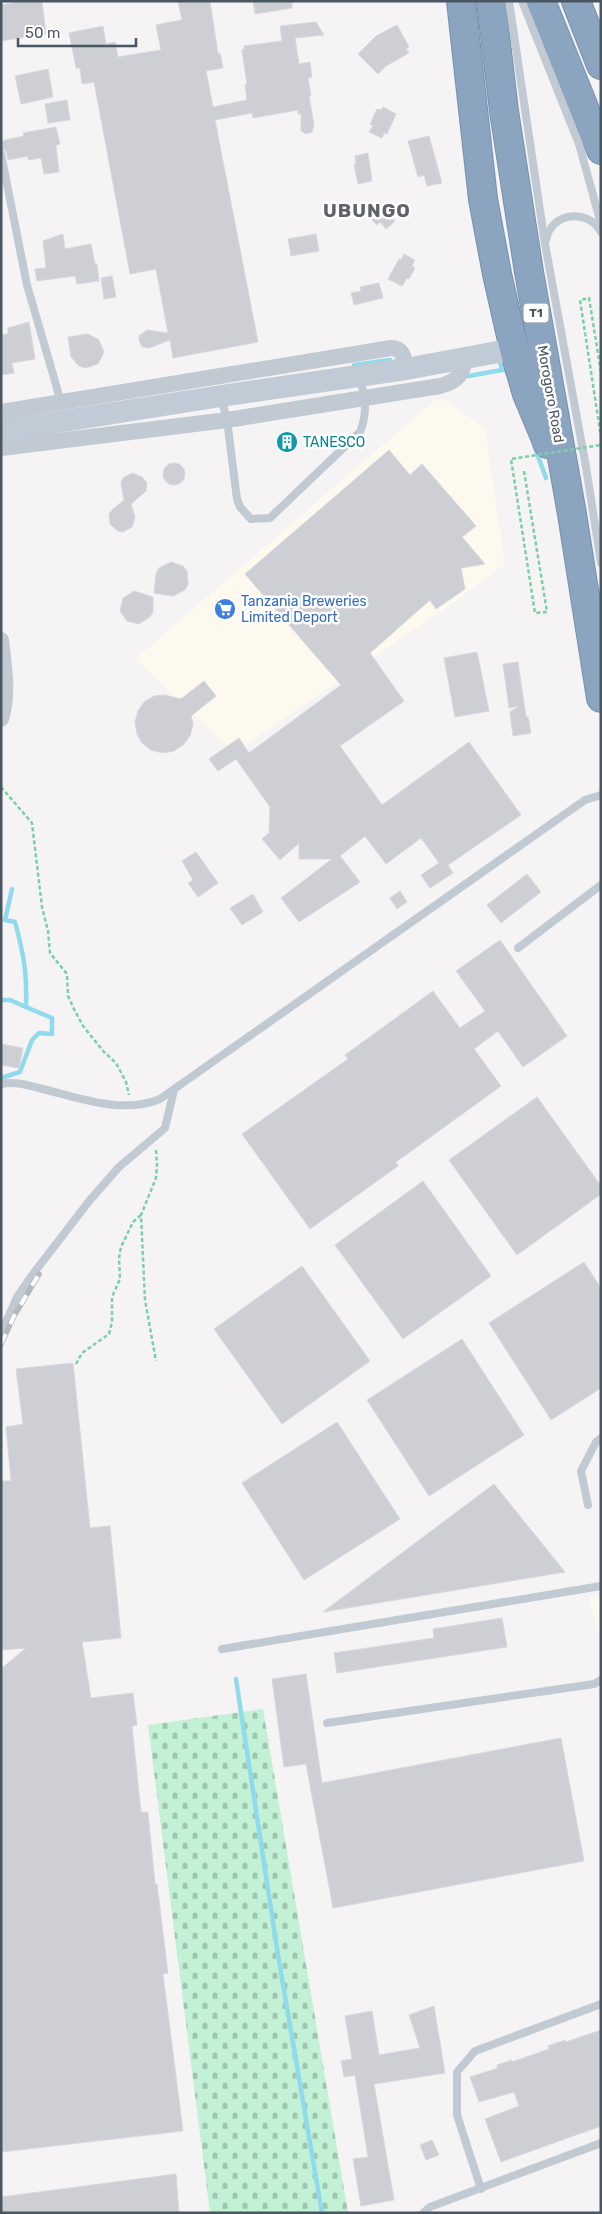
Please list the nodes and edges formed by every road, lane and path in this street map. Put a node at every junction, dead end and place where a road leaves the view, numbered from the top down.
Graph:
1 (461, 1) edge
2 (490, 1) edge
3 (509, 1) edge
4 (522, 1) edge
5 (541, 1) edge
6 (576, 1) edge
7 (601, 65) edge
8 (571, 101) junction
9 (515, 112) junction
10 (601, 150) edge
11 (1, 154) edge
12 (601, 224) edge
13 (601, 232) edge
14 (545, 244) junction
15 (514, 349) junction
16 (466, 357) junction
17 (406, 369) junction
18 (601, 372) edge
19 (363, 387) junction
20 (221, 396) junction
21 (61, 402) junction
22 (1, 412) edge
23 (227, 420) junction
24 (1, 431) edge
25 (601, 437) edge
26 (601, 445) edge
27 (1, 448) edge
28 (524, 471) dead end
29 (572, 514) junction
30 (601, 563) edge
31 (1, 640) edge
32 (601, 698) edge
33 (1, 719) edge
34 (1, 787) edge
35 (601, 795) edge
36 (601, 885) edge
37 (518, 948) dead end
38 (1, 1084) edge
39 (174, 1090) junction
40 (128, 1105) junction
41 (154, 1138) junction
42 (141, 1215) junction
43 (1, 1333) edge
44 (156, 1361) dead end
45 (76, 1364) dead end
46 (601, 1438) edge
47 (588, 1505) dead end
48 (601, 1586) edge
49 (222, 1649) dead end
50 (601, 1680) edge
51 (327, 1723) dead end
52 (601, 2004) edge
53 (601, 2143) edge
54 (481, 2189) junction
55 (423, 2213) edge

1 - 15 highway, T1
2 - 9 highway, Morogoro Road / T1
3 - 9 lane, Morogoro Road
4 - 8 lane
5 - 8 highway
6 - 7 highway
8 - 10 highway
8 - 12 lane
9 - 14 lane, Morogoro Road
9 - 29 highway, Morogoro Road / T1
11 - 21 lane
13 - 14 lane
14 - 30 lane, Morogoro Road
15 - 16 main road
15 - 29 highway, T1
16 - 17 main road
16 - 19 street
17 - 19 main road
17 - 21 street
18 - 25 path
19 - 20 main road
19 - 23 street
19 - 23 lane
20 - 23 lane
20 - 24 main road
21 - 22 street
23 - 27 street
26 - 28 path, bridge
29 - 32 highway, Morogoro Road / T1
31 - 33 street
34 - 40 path
35 - 39 lane
36 - 37 lane
38 - 40 lane
39 - 40 lane
39 - 41 lane
41 - 42 path
41 - 43 lane
42 - 44 path
42 - 45 path
46 - 47 lane
48 - 49 lane
50 - 51 lane
52 - 54 lane
53 - 54 lane
54 - 55 lane

